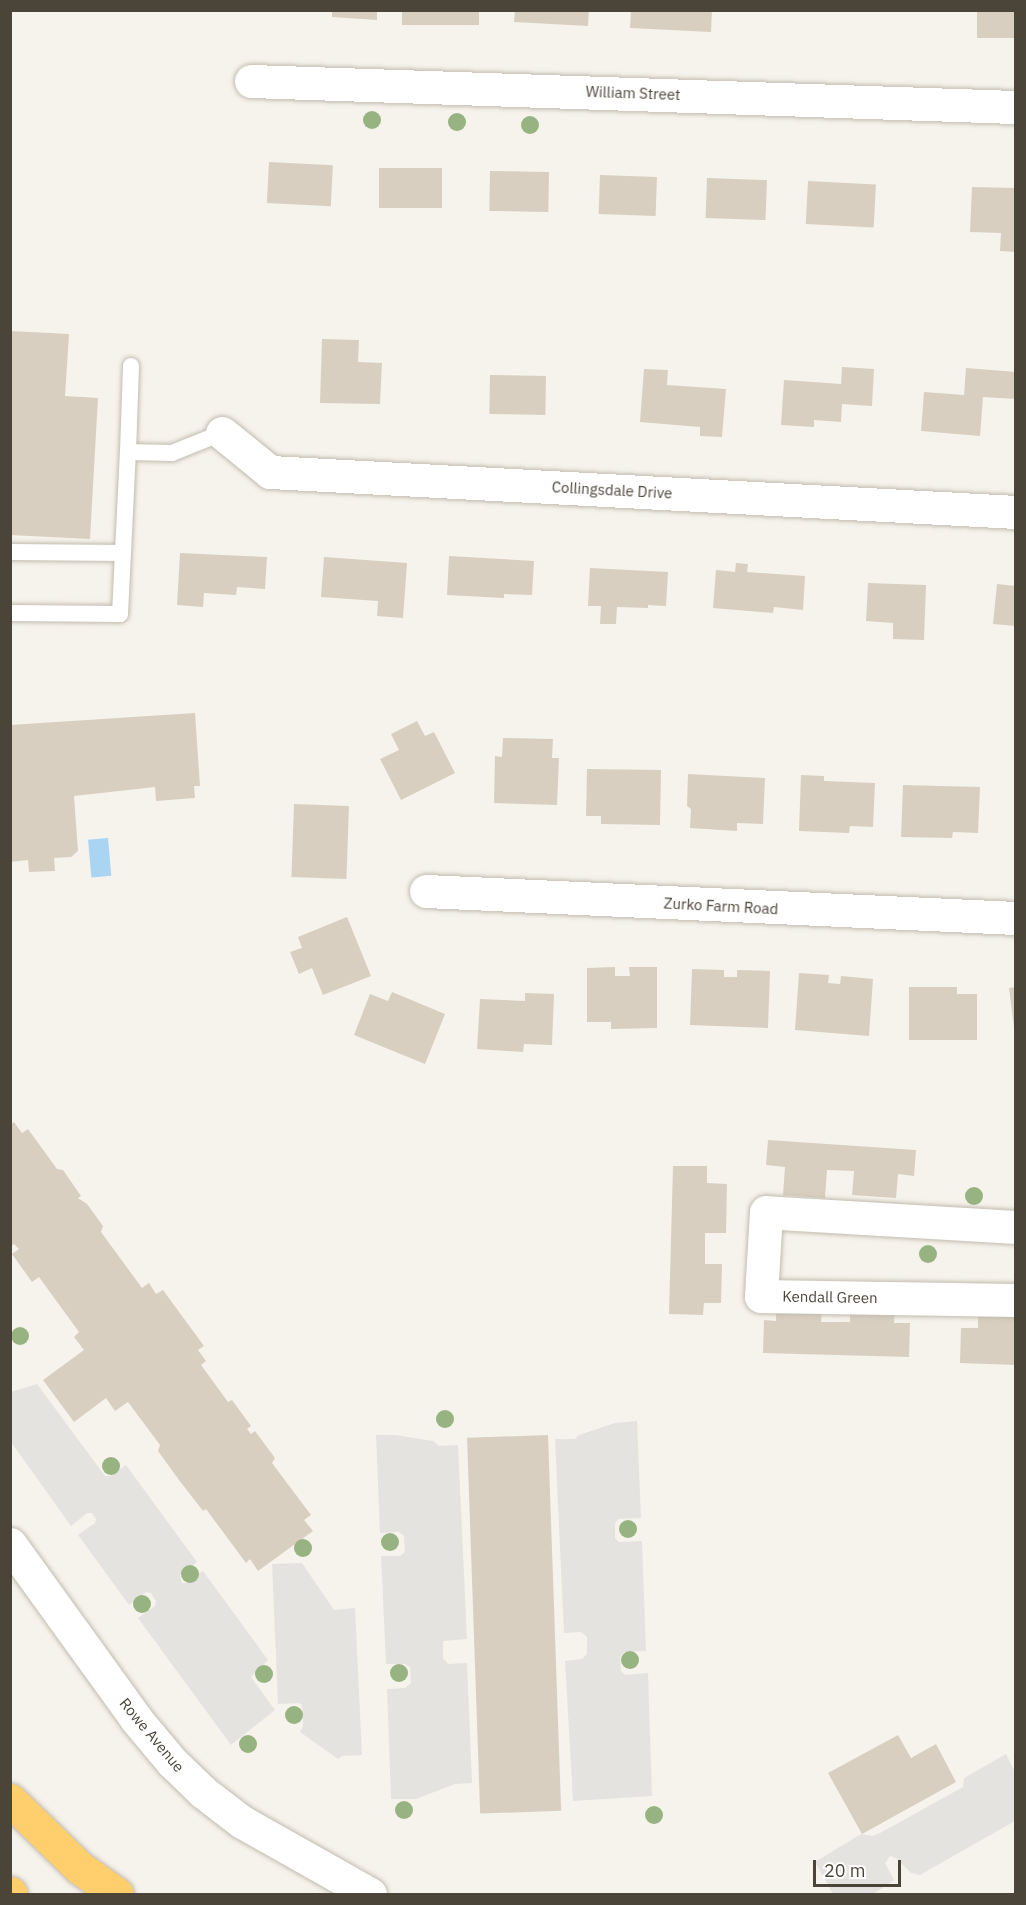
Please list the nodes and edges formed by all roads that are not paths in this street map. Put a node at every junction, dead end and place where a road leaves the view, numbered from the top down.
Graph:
1 (251, 81) dead end
2 (1016, 107) edge
3 (131, 366) dead end
4 (222, 433) joint
5 (128, 452) junction
6 (1016, 512) edge
7 (10, 552) edge
8 (123, 554) junction
9 (10, 613) edge
10 (426, 891) dead end
11 (1016, 918) edge
12 (1016, 1227) edge
13 (1016, 1300) edge
14 (10, 1544) edge
15 (10, 1800) edge
16 (117, 1894) edge
17 (370, 1894) edge

1 - 2 street, William Street
3 - 5 lane
4 - 5 lane
4 - 6 street, Collingsdale Drive
5 - 8 lane
7 - 8 lane
8 - 9 lane
10 - 11 street, Zurko Farm Road
12 - 13 street, Kendall Green
14 - 17 street, Rowe Avenue
15 - 16 highway

